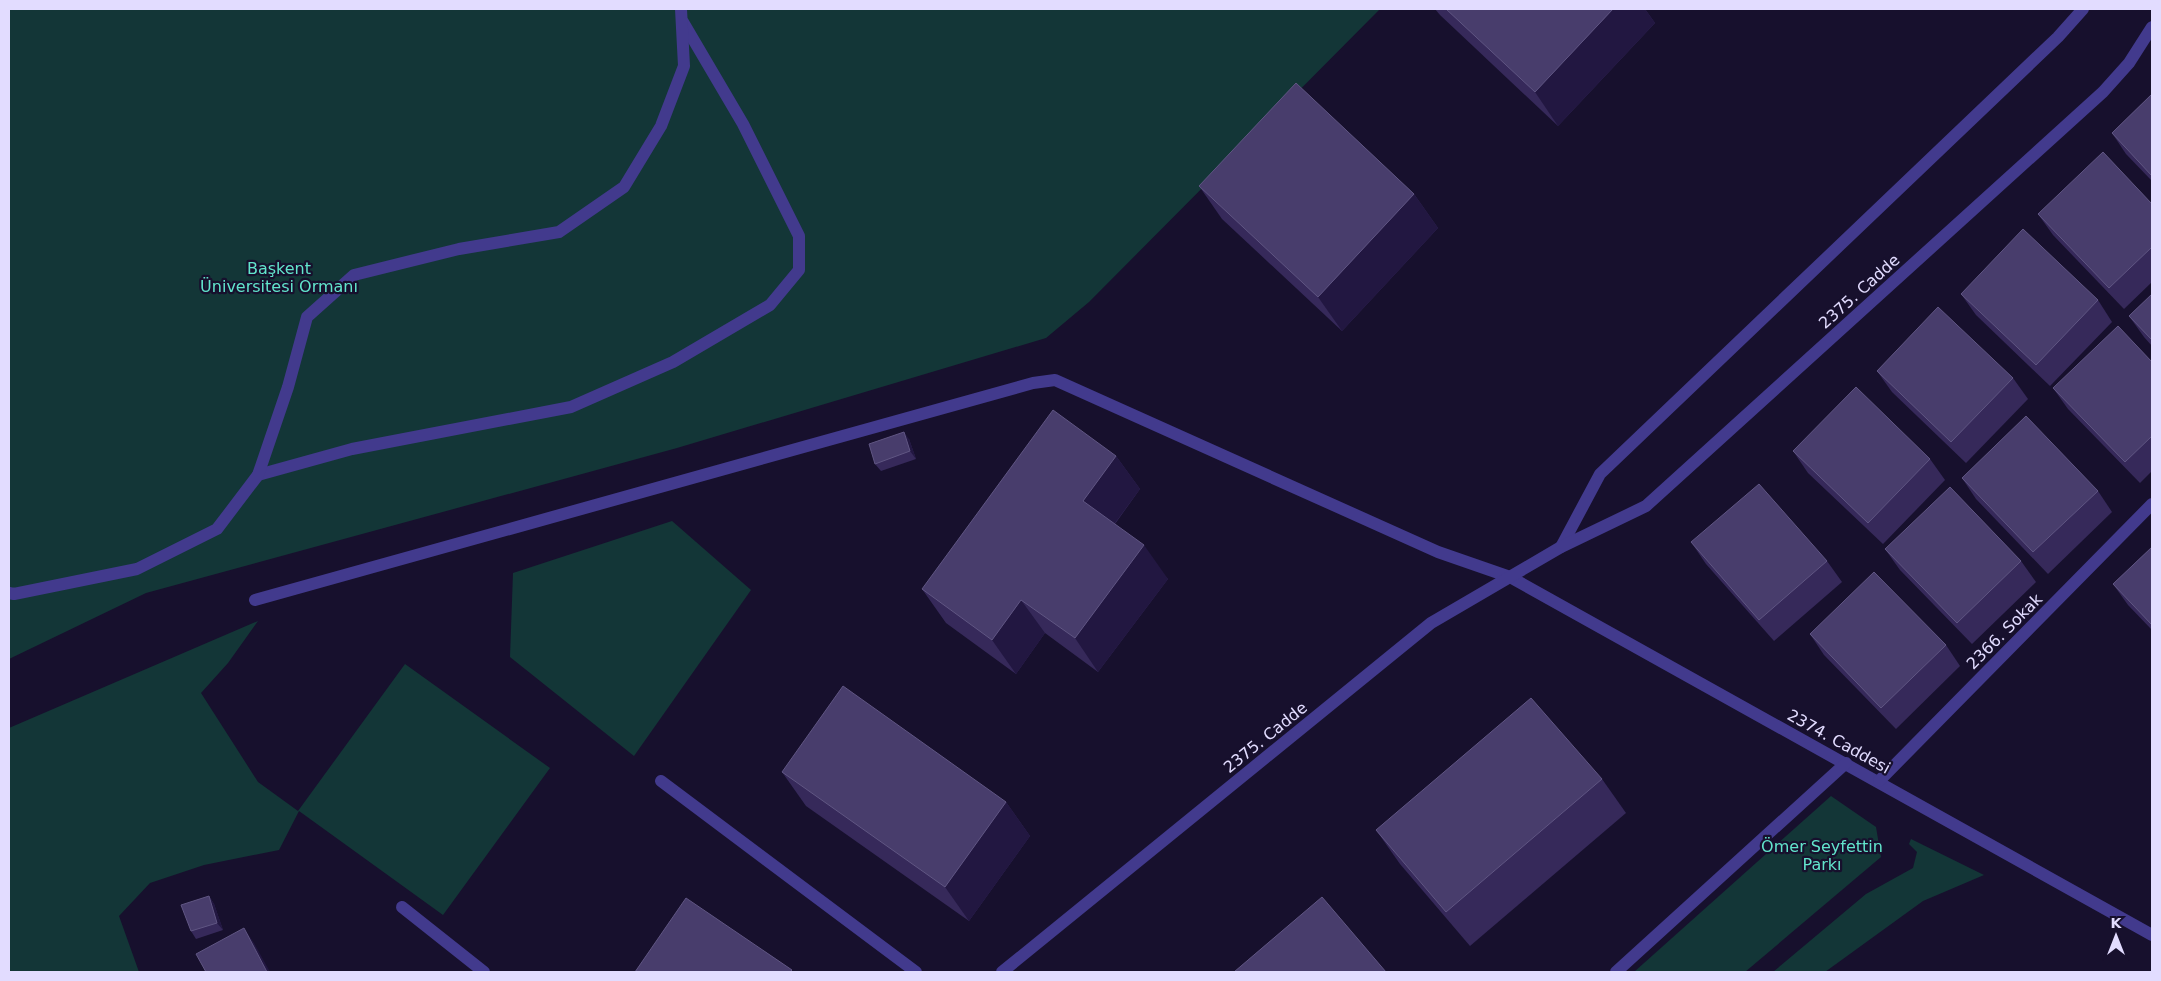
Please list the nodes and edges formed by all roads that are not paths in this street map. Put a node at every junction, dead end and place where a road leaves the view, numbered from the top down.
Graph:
1 (2083, 9) edge
2 (681, 14) edge
3 (2152, 27) edge
4 (258, 475) junction
5 (2152, 504) edge
6 (1561, 547) junction
7 (1510, 577) junction
8 (9, 593) edge
9 (254, 600) dead end
10 (1846, 762) junction
11 (661, 781) dead end
12 (1879, 781) junction
13 (402, 907) dead end
14 (2152, 934) edge
15 (484, 972) edge
16 (916, 972) edge
17 (1002, 972) edge
18 (1616, 972) edge

1 - 6 street
2 - 4 street
2 - 4 street
3 - 6 street, 2375. Cadde
4 - 8 street
5 - 12 street, 2366. Sokak
6 - 7 street, 2375. Cadde
7 - 9 street, 2374. Caddesi
7 - 10 street, 2374. Caddesi
7 - 17 street, 2375. Cadde
10 - 12 street, 2374. Caddesi
10 - 18 street
11 - 16 street
12 - 14 street, 2374. Caddesi
13 - 15 street

